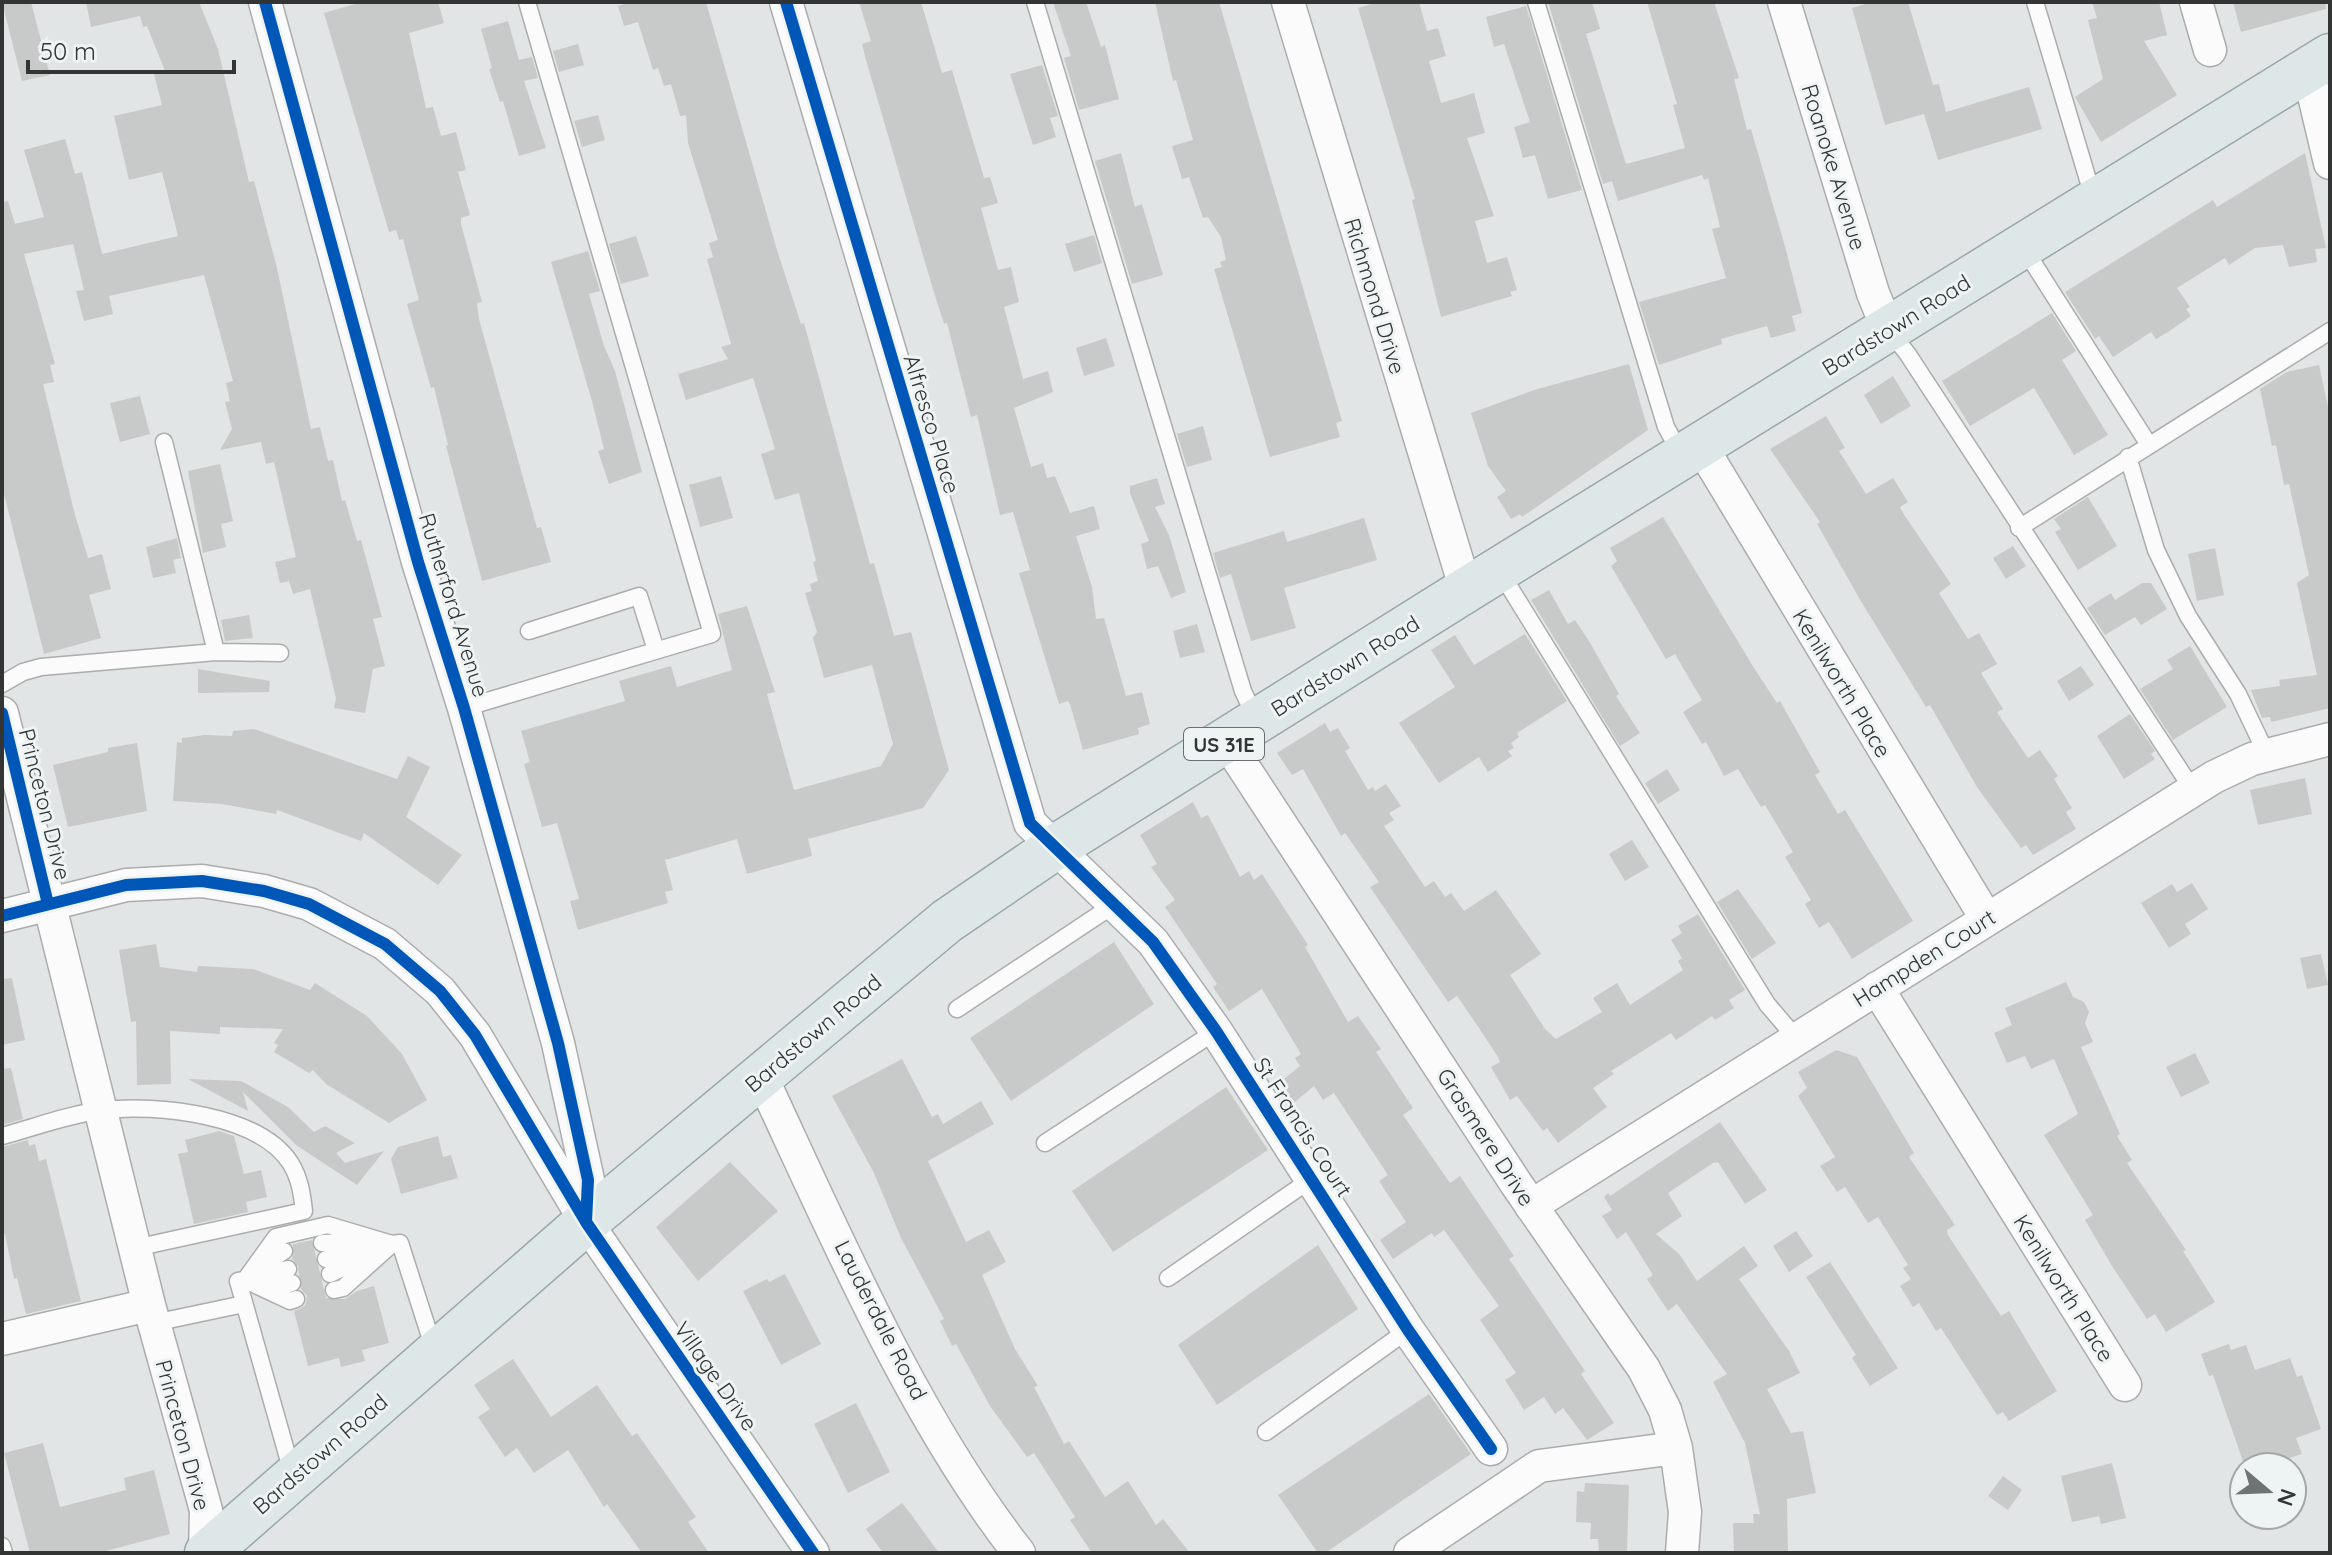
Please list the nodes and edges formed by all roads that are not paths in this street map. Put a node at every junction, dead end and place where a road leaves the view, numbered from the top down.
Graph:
1 (265, 2) edge
2 (527, 2) edge
3 (786, 2) edge
4 (1035, 2) edge
5 (1288, 2) edge
6 (1536, 2) edge
7 (1784, 2) edge
8 (2035, 2) edge
9 (2196, 2) edge
10 (2210, 50) dead end
11 (2319, 63) edge
12 (2330, 163) edge
13 (2094, 201) junction
14 (2022, 246) junction
15 (1888, 330) junction
16 (2330, 331) edge
17 (164, 442) dead end
18 (2149, 445) junction
19 (1692, 452) junction
20 (2128, 457) junction
21 (2019, 528) junction
22 (1482, 580) junction
23 (529, 631) dead end
24 (656, 650) junction
25 (216, 652) junction
26 (280, 653) dead end
27 (2, 684) edge
28 (464, 708) junction
29 (2, 713) edge
30 (1242, 731) junction
31 (2330, 739) edge
32 (2267, 755) junction
33 (2193, 790) junction
34 (1054, 848) junction
35 (48, 904) junction
36 (1112, 906) junction
37 (2, 916) edge
38 (1986, 918) junction
39 (1877, 988) junction
40 (957, 1009) dead end
41 (1216, 1031) junction
42 (1796, 1038) junction
43 (761, 1076) junction
44 (100, 1111) junction
45 (2, 1136) edge
46 (1045, 1143) dead end
47 (1313, 1178) junction
48 (1531, 1206) junction
49 (586, 1222) junction
50 (392, 1244) junction
51 (135, 1248) junction
52 (284, 1251) dead end
53 (1168, 1278) dead end
54 (241, 1280) junction
55 (244, 1304) junction
56 (151, 1314) junction
57 (1408, 1330) junction
58 (2, 1339) edge
59 (435, 1353) junction
60 (2125, 1385) dead end
61 (1266, 1432) dead end
62 (1676, 1448) junction
63 (1491, 1449) dead end
64 (293, 1478) junction
65 (2, 1546) edge
66 (4, 1553) edge
67 (206, 1553) edge
68 (813, 1553) edge
69 (1019, 1553) edge
70 (1410, 1553) edge
71 (1682, 1553) edge

1 - 28 street, Rutherford Avenue
2 - 24 lane
3 - 34 street, Alfresco Place
4 - 30 lane
5 - 22 street, Richmond Drive
6 - 19 lane
7 - 15 street, Roanoke Avenue
8 - 13 lane
9 - 10 street
11 - 12 street
11 - 13 main road, Bardstown Road / US 31E
13 - 14 main road, Bardstown Road / US 31E
14 - 15 main road, Bardstown Road / US 31E
14 - 18 lane
15 - 19 main road, Bardstown Road / US 31E
15 - 21 lane
16 - 18 lane
17 - 25 lane
18 - 20 lane
19 - 22 main road, Bardstown Road / US 31E
19 - 38 street, Kenilworth Place
20 - 21 lane
20 - 32 lane
21 - 33 lane
22 - 30 main road, Bardstown Road / US 31E
22 - 42 lane
23 - 24 lane
24 - 28 lane
25 - 26 lane
25 - 27 lane
28 - 49 street, Rutherford Avenue
29 - 35 street, Princeton Drive
30 - 34 main road, Bardstown Road / US 31E
30 - 48 street, Grasmere Drive
31 - 32 street, Hampden Court
32 - 33 street, Hampden Court
33 - 38 street, Hampden Court
34 - 36 street, St Francis Court
34 - 43 main road, Bardstown Road / US 31E
35 - 37 street, Village Drive
35 - 44 street, Princeton Drive
35 - 49 street, Village Drive
36 - 40 lane
36 - 41 street, St Francis Court
38 - 39 street, Hampden Court
39 - 42 street, Hampden Court
39 - 60 street, Kenilworth Place
41 - 46 lane
41 - 47 street, St Francis Court
42 - 48 street, Hampden Court
43 - 49 main road, Bardstown Road / US 31E
43 - 69 street, Lauderdale Road
44 - 45 lane
44 - 51 street, Princeton Drive
44 - 51 lane
47 - 53 lane
47 - 57 street, St Francis Court
48 - 62 street, Grasmere Drive
49 - 59 main road, Bardstown Road / US 31E
49 - 68 street, Village Drive
50 - 50 lane
50 - 54 lane
50 - 59 lane
51 - 56 street, Princeton Drive
52 - 54 lane
54 - 54 lane
54 - 55 lane
55 - 56 lane
55 - 64 lane
56 - 58 street
56 - 67 street, Princeton Drive
57 - 61 lane
57 - 63 street, St Francis Court
59 - 64 main road, Bardstown Road / US 31E
62 - 70 street
62 - 71 street, Grasmere Drive
64 - 67 main road, Bardstown Road / US 31E
65 - 66 lane

